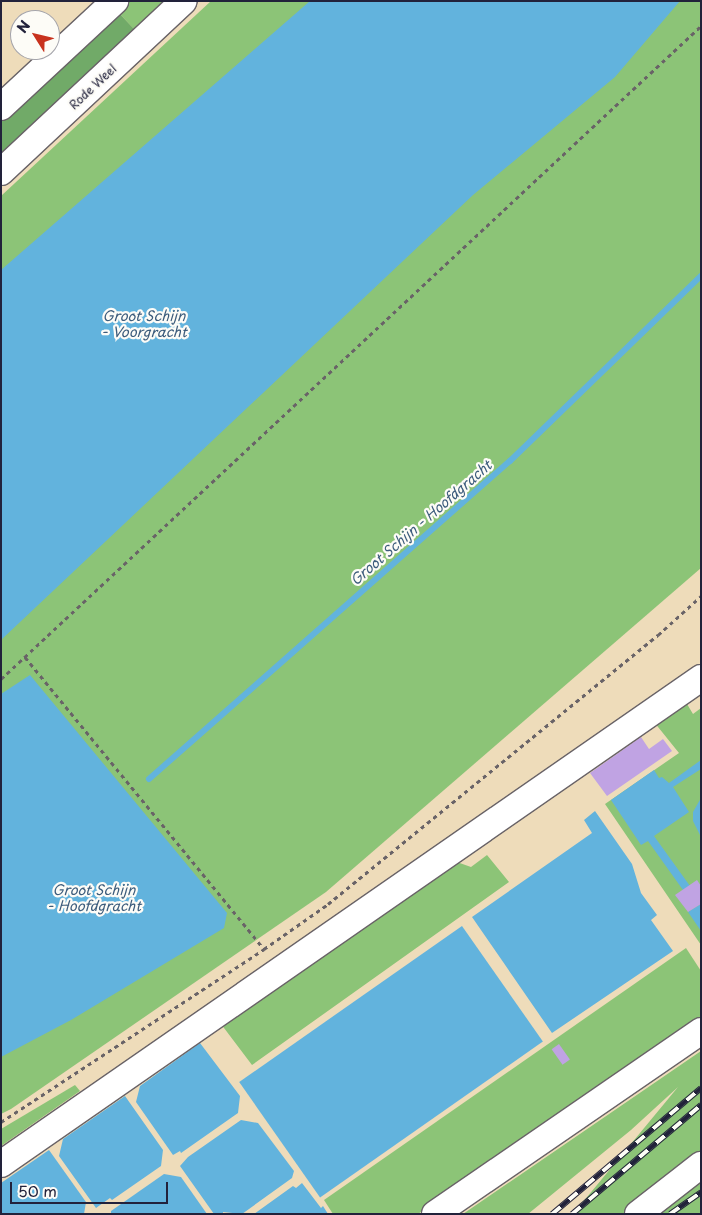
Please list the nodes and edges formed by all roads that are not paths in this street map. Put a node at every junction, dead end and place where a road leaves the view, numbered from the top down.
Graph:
1 (115, 1) edge
2 (184, 1) edge
3 (1, 108) edge
4 (1, 172) edge
5 (701, 678) edge
6 (701, 1031) edge
7 (1, 1164) edge
8 (701, 1165) edge
9 (435, 1214) edge
10 (638, 1214) edge

1 - 3 street
2 - 4 street, Rode Weel
5 - 7 street
6 - 9 street
8 - 10 street

